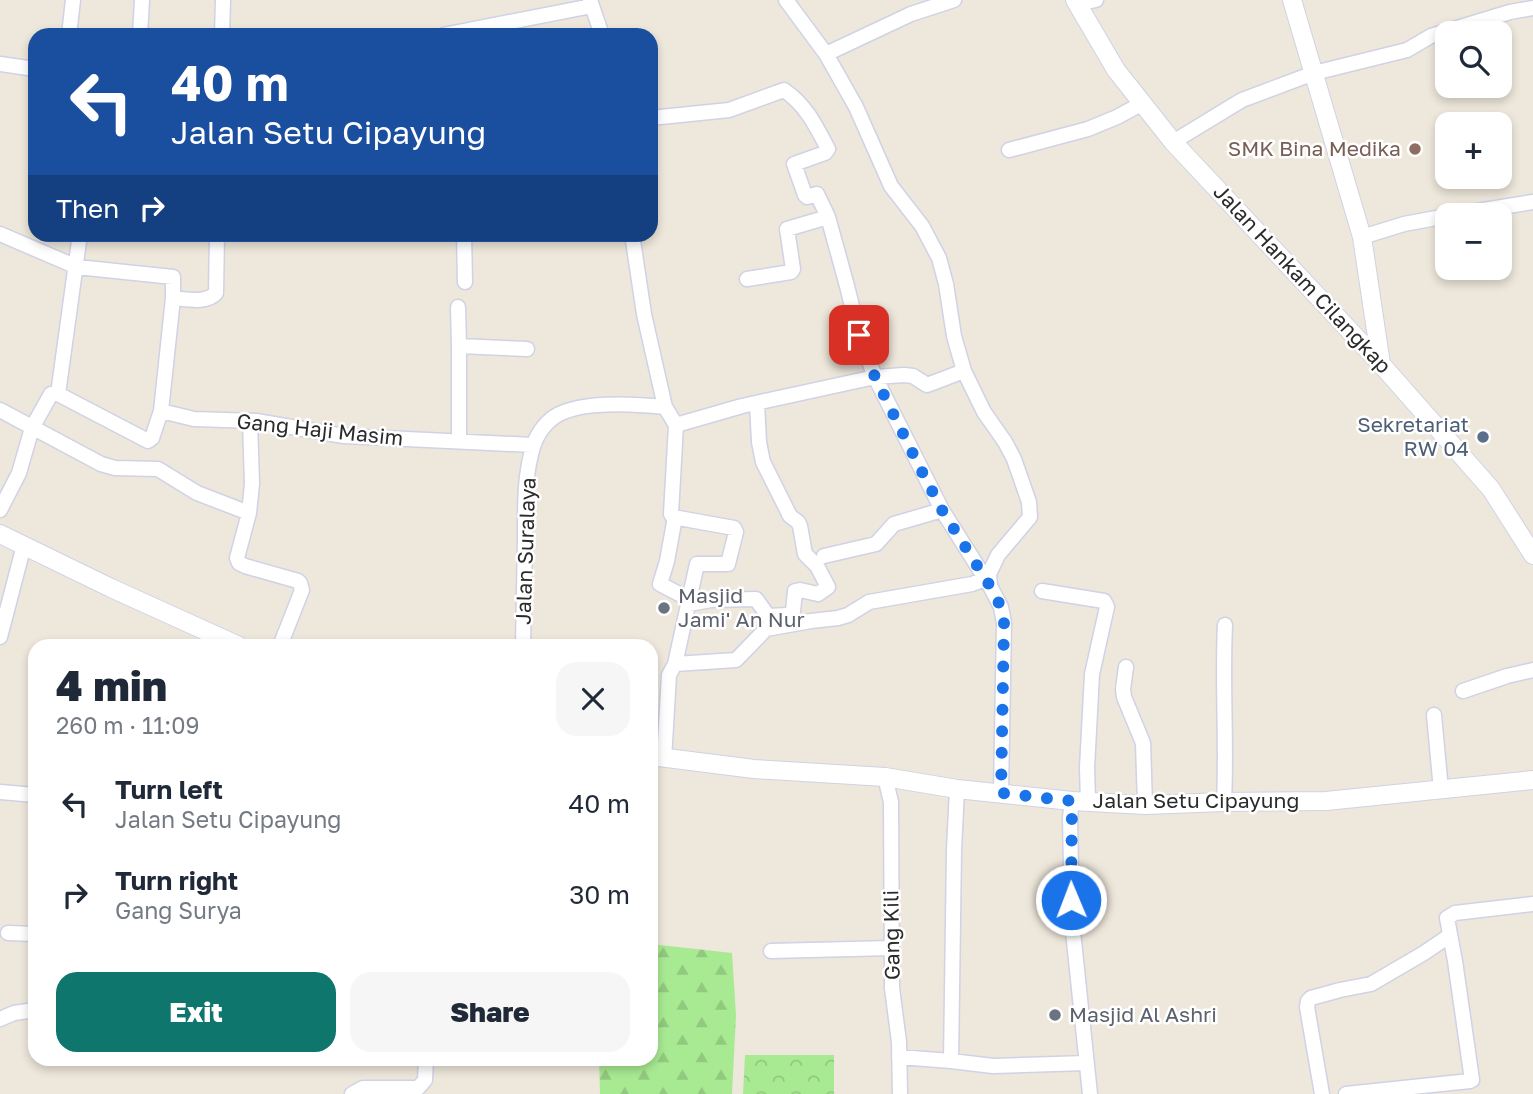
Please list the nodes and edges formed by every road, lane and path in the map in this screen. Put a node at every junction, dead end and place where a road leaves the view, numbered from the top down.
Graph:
1 (73, 0) edge
2 (142, 0) edge
3 (223, 0) edge
4 (786, 0) edge
5 (904, 0) edge
6 (954, 0) edge
7 (1096, 0) edge
8 (1292, 0) edge
9 (1076, 2) edge
10 (591, 3) edge
11 (1533, 8) edge
12 (911, 14) junction
13 (70, 28) edge
14 (140, 28) edge
15 (222, 28) edge
16 (475, 28) edge
17 (600, 28) edge
18 (826, 54) junction
19 (0, 64) edge
20 (28, 68) edge
21 (1314, 73) junction
22 (1143, 103) junction
23 (658, 117) edge
24 (1173, 142) junction
25 (1009, 150) dead end
26 (1533, 202) edge
27 (1512, 205) edge
28 (828, 217) junction
29 (1435, 218) edge
30 (0, 234) edge
31 (1362, 237) junction
32 (79, 242) edge
33 (217, 242) edge
34 (464, 242) edge
35 (633, 242) edge
36 (77, 267) junction
37 (747, 279) dead end
38 (466, 282) dead end
39 (173, 298) junction
40 (458, 307) dead end
41 (459, 346) junction
42 (527, 349) dead end
43 (1381, 364) junction
44 (964, 371) junction
45 (875, 377) junction
46 (58, 394) junction
47 (757, 403) junction
48 (665, 407) junction
49 (0, 410) edge
50 (159, 416) junction
51 (250, 421) junction
52 (676, 425) junction
53 (32, 428) junction
54 (459, 441) junction
55 (533, 445) junction
56 (0, 510) edge
57 (942, 510) junction
58 (249, 513) junction
59 (675, 517) junction
60 (0, 534) edge
61 (24, 545) junction
62 (1533, 555) edge
63 (824, 556) dead end
64 (988, 582) junction
65 (1042, 592) dead end
66 (690, 604) junction
67 (1225, 625) dead end
68 (0, 637) edge
69 (222, 639) edge
70 (283, 639) edge
71 (523, 639) edge
72 (675, 664) junction
73 (1126, 667) dead end
74 (1533, 670) edge
75 (1463, 691) dead end
76 (1434, 715) dead end
77 (658, 750) edge
78 (658, 757) edge
79 (885, 777) junction
80 (1533, 780) edge
81 (957, 789) junction
82 (1441, 790) junction
83 (0, 792) edge
84 (1001, 793) junction
85 (28, 794) edge
86 (1080, 801) junction
87 (1224, 802) junction
88 (1145, 805) junction
89 (1533, 904) edge
90 (8, 933) dead end
91 (28, 934) edge
92 (1449, 936) junction
93 (891, 948) junction
94 (771, 951) dead end
95 (28, 1011) edge
96 (0, 1019) edge
97 (899, 1057) junction
98 (951, 1061) junction
99 (1086, 1063) junction
100 (426, 1066) edge
101 (352, 1094) edge
102 (900, 1094) edge
103 (1090, 1094) edge
104 (1322, 1094) edge
105 (1346, 1094) edge

1 - 13 street
2 - 14 street
3 - 15 street
4 - 18 street
5 - 12 street
6 - 12 street
7 - 9 street
8 - 21 street
9 - 22 street, Jalan Hankam Cilangkap
10 - 16 street
10 - 17 street
11 - 21 street
12 - 18 street
18 - 44 street
19 - 20 street
21 - 24 street
21 - 31 street
22 - 24 street, Jalan Hankam Cilangkap
22 - 25 street
23 - 28 street
24 - 43 street, Jalan Hankam Cilangkap
26 - 27 street
28 - 37 street
28 - 45 street
29 - 31 street
30 - 36 street
31 - 43 street
32 - 36 street
33 - 39 street
34 - 38 street
35 - 48 street
36 - 39 street
36 - 46 street
39 - 50 street
40 - 41 street
41 - 42 street
41 - 54 street
43 - 62 street, Jalan Hankam Cilangkap
44 - 45 street
44 - 64 street
45 - 47 street
45 - 57 street
46 - 50 street
46 - 53 street
47 - 52 street
47 - 66 street
48 - 52 street
48 - 55 street, Jalan Suralaya
49 - 53 street
50 - 51 street, Gang Haji Masim
51 - 54 street, Gang Haji Masim
51 - 58 street
52 - 59 street
53 - 56 street
53 - 58 street
54 - 55 street, Gang Haji Masim
55 - 71 street, Jalan Suralaya
57 - 63 street
57 - 64 street
58 - 70 street
59 - 66 street
59 - 66 street
60 - 61 street
61 - 68 street
61 - 69 street
64 - 72 street
64 - 84 street
65 - 86 street
66 - 72 street
67 - 87 street
72 - 77 street
73 - 88 street
74 - 75 street
76 - 82 street
78 - 79 street, Jalan Setu Cipayung
79 - 81 street, Jalan Setu Cipayung
79 - 93 street, Gang Kili
80 - 82 street, Jalan Setu Cipayung
81 - 84 street, Jalan Setu Cipayung
81 - 98 street
82 - 87 street, Jalan Setu Cipayung
83 - 85 street
84 - 86 street, Jalan Setu Cipayung
86 - 88 street, Jalan Setu Cipayung
86 - 99 street
87 - 88 street, Jalan Setu Cipayung
89 - 92 street
90 - 91 street
92 - 104 street
92 - 105 street
93 - 94 street
93 - 97 street, Gang Kili
95 - 96 street
97 - 98 street
97 - 102 street, Gang Kili
98 - 99 street
99 - 103 street
100 - 101 street

